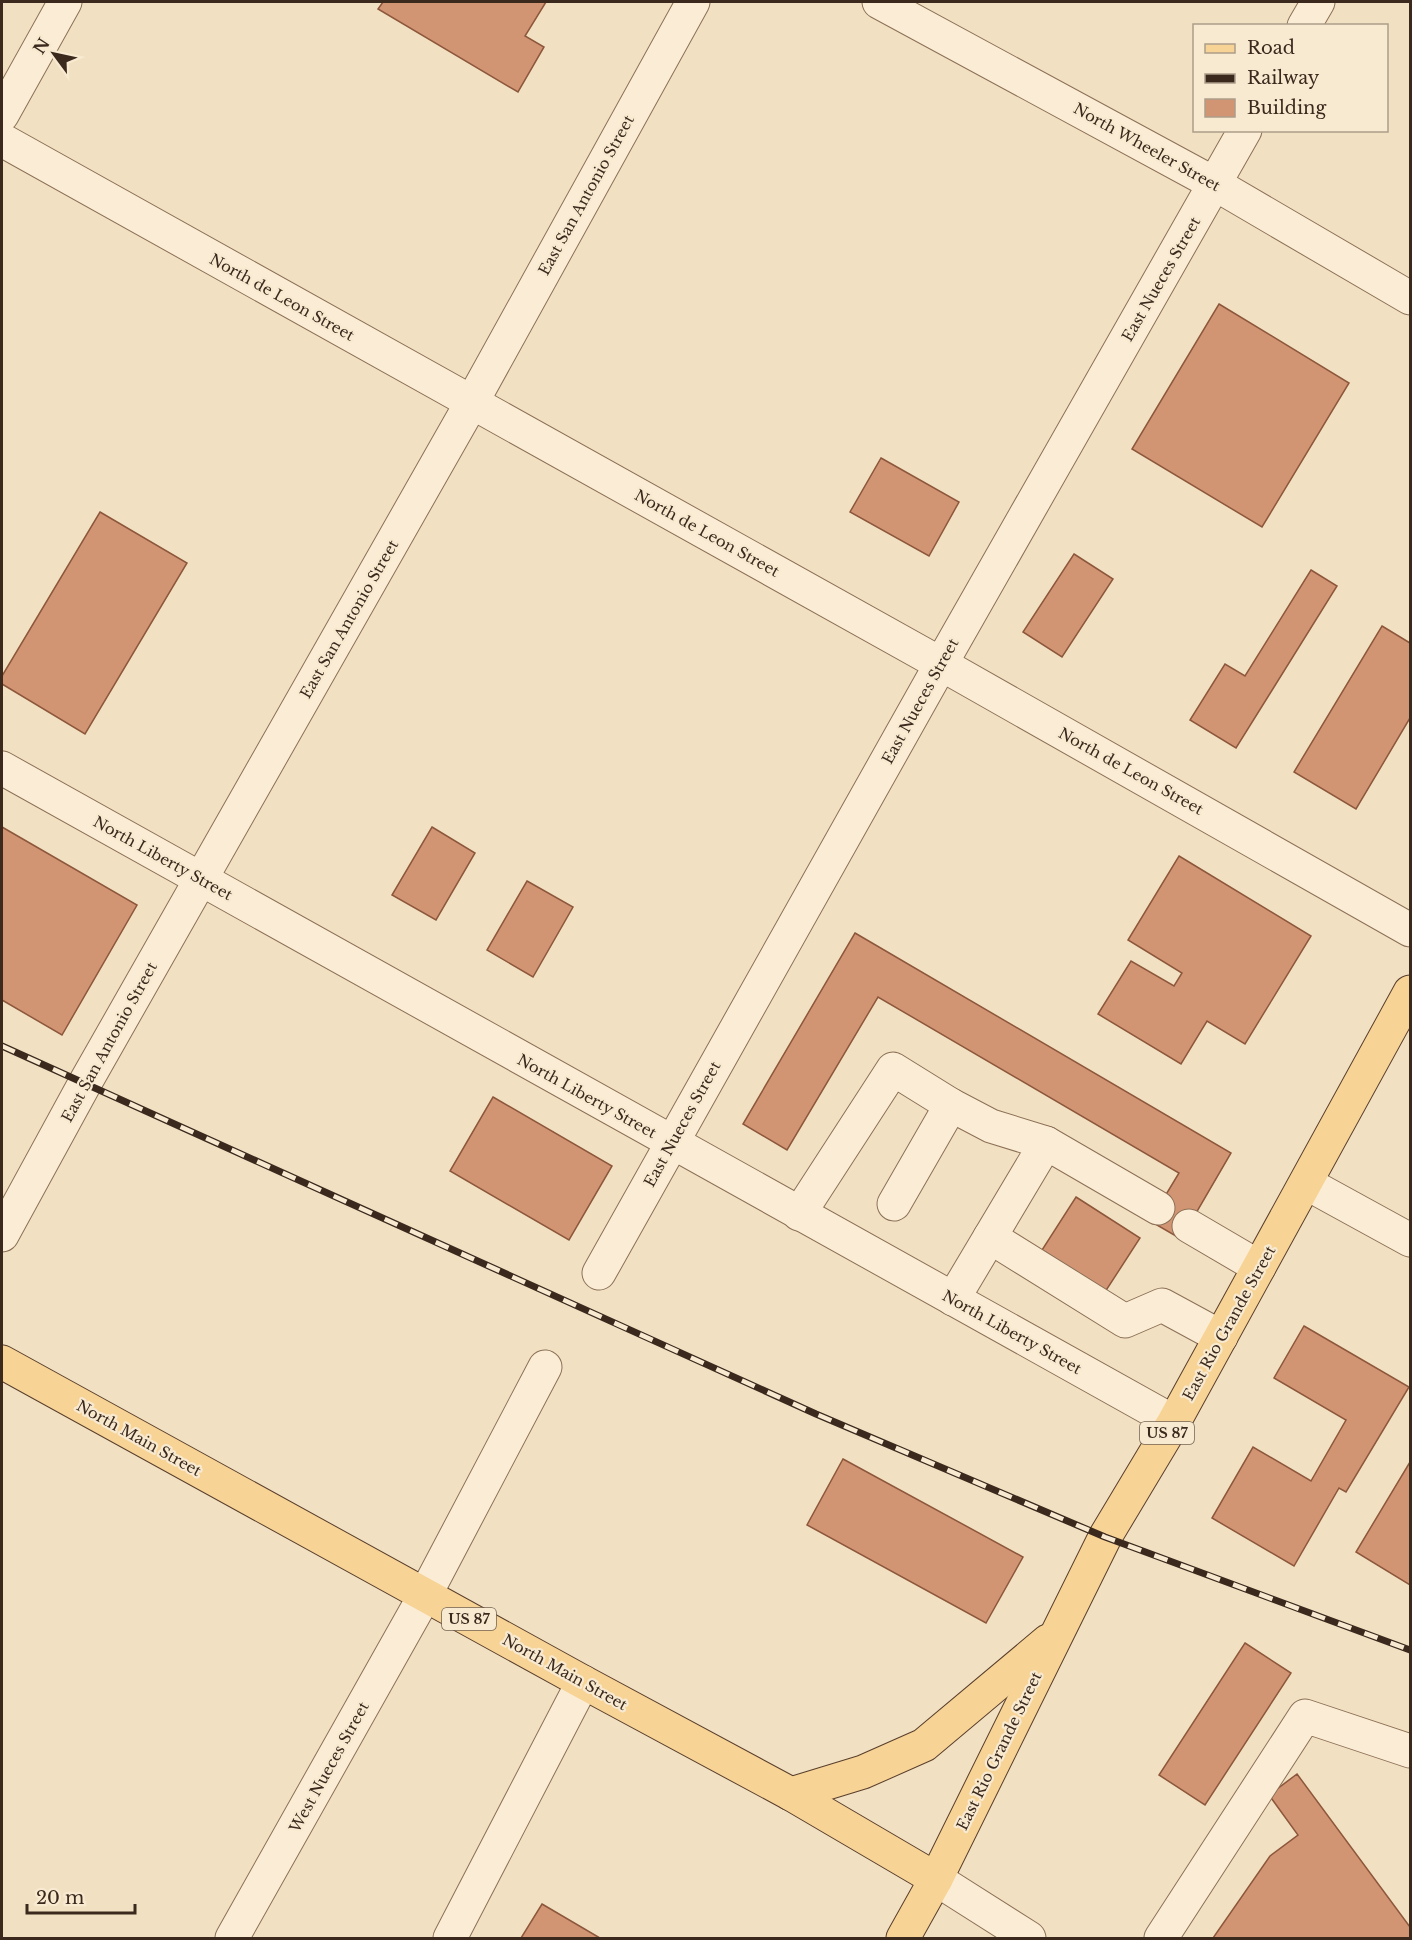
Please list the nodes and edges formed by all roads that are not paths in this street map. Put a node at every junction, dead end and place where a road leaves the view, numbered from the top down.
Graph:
1 (65, 2) edge
2 (693, 2) edge
3 (879, 2) edge
4 (1318, 2) edge
5 (1305, 24) edge
6 (2, 115) edge
7 (1244, 132) edge
8 (2, 140) edge
9 (1215, 184) junction
10 (1410, 298) edge
11 (472, 402) junction
12 (941, 664) junction
13 (2, 768) edge
14 (201, 879) junction
15 (1410, 930) edge
16 (1410, 992) edge
17 (951, 1105) junction
18 (671, 1143) junction
19 (1046, 1143) junction
20 (1306, 1183) junction
21 (894, 1204) dead end
22 (1158, 1208) dead end
23 (799, 1214) junction
24 (1189, 1226) dead end
25 (2, 1235) edge
26 (990, 1237) junction
27 (1410, 1240) edge
28 (1259, 1268) junction
29 (599, 1273) dead end
30 (953, 1299) junction
31 (1221, 1337) junction
32 (2, 1362) edge
33 (545, 1367) dead end
34 (1174, 1422) junction
35 (425, 1595) junction
36 (1058, 1632) junction
37 (583, 1682) junction
38 (1410, 1751) edge
39 (790, 1794) junction
40 (936, 1879) junction
41 (232, 1938) edge
42 (450, 1938) edge
43 (903, 1938) edge
44 (1029, 1938) edge
45 (1161, 1938) edge

1 - 6 street
2 - 11 street, East San Antonio Street
3 - 9 street, North Wheeler Street
4 - 5 street
7 - 9 street, East Nueces Street
8 - 11 street, North de Leon Street
9 - 10 street, North Wheeler Street
9 - 12 street, East Nueces Street
11 - 12 street, North de Leon Street
11 - 14 street, East San Antonio Street
12 - 15 street, North de Leon Street
12 - 18 street, East Nueces Street
13 - 14 street, North Liberty Street
14 - 18 street, North Liberty Street
14 - 25 street, East San Antonio Street
16 - 20 main road, East Rio Grande Street / US 87
17 - 19 street
17 - 21 street
17 - 23 street
18 - 23 street, North Liberty Street
18 - 29 street, East Nueces Street
19 - 22 street
19 - 26 street
20 - 27 street
20 - 28 main road, East Rio Grande Street / US 87
23 - 30 street, North Liberty Street
24 - 28 street
26 - 30 street
26 - 31 street
28 - 31 main road, East Rio Grande Street / US 87
30 - 34 street, North Liberty Street
31 - 34 main road, East Rio Grande Street / US 87
32 - 35 main road, North Main Street / US 87
33 - 35 street
34 - 36 main road, East Rio Grande Street / US 87
35 - 37 main road, North Main Street / US 87
35 - 41 street, West Nueces Street
36 - 39 main road
36 - 40 main road, East Rio Grande Street / US 87
37 - 39 main road, North Main Street / US 87
37 - 42 street
38 - 45 street
39 - 40 main road, North Main Street / US 87
40 - 43 main road, East Rio Grande Street
40 - 44 street, North Main Street

